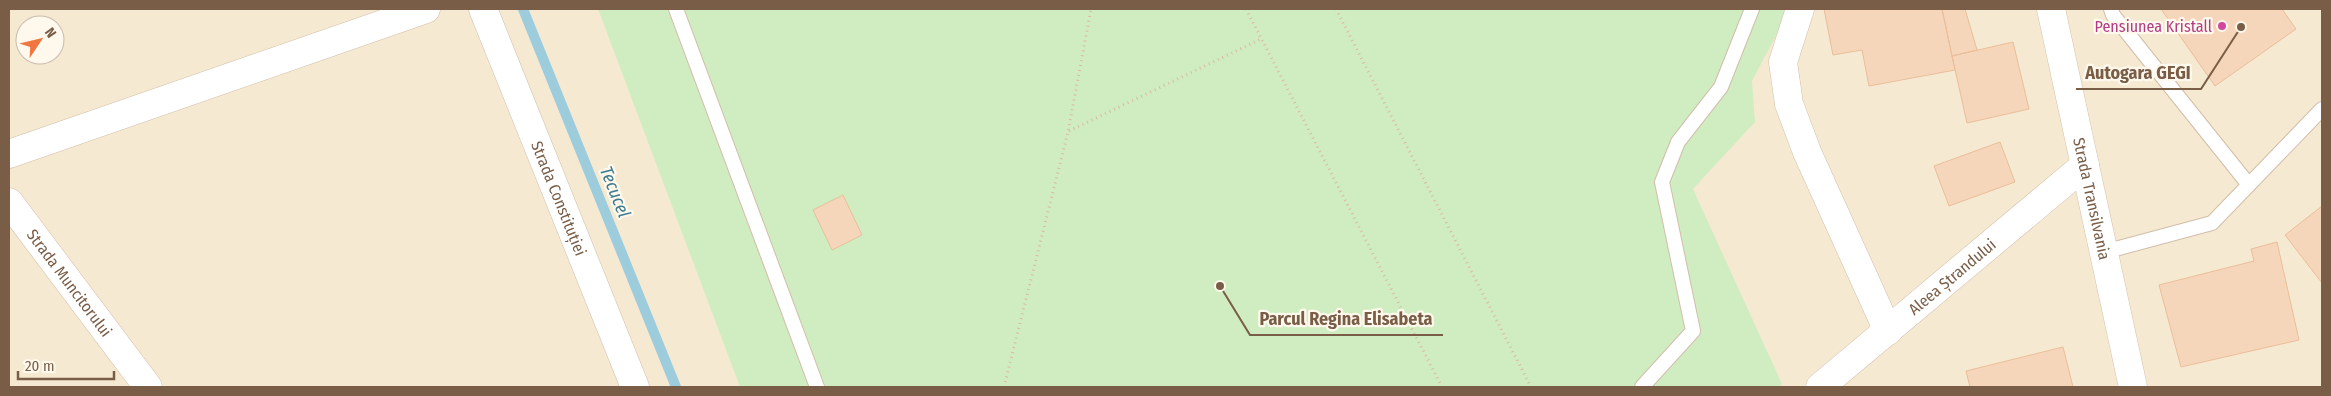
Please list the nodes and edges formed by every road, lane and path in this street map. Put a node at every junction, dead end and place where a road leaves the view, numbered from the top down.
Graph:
1 (426, 9) edge
2 (483, 9) edge
3 (676, 9) edge
4 (1091, 9) edge
5 (1246, 9) edge
6 (1336, 9) edge
7 (1752, 9) edge
8 (1800, 9) edge
9 (2051, 9) edge
10 (2112, 9) edge
11 (1261, 39) junction
12 (2322, 109) edge
13 (1068, 132) junction
14 (9, 154) edge
15 (2086, 165) junction
16 (2249, 185) junction
17 (9, 202) edge
18 (2104, 252) junction
19 (1888, 331) junction
20 (148, 387) edge
21 (635, 387) edge
22 (817, 387) edge
23 (1004, 387) edge
24 (1442, 387) edge
25 (1531, 387) edge
26 (1642, 387) edge
27 (1820, 387) edge
28 (2133, 387) edge

1 - 14 street
2 - 21 street, Strada Constituției
3 - 22 lane
4 - 13 path
5 - 11 path
6 - 25 path
7 - 26 lane
8 - 19 street
9 - 15 street, Strada Transilvania
10 - 16 lane
11 - 13 path
11 - 24 path
12 - 16 lane
13 - 23 path
15 - 18 street, Strada Transilvania
15 - 19 street, Aleea Ștrandului
16 - 18 lane
17 - 20 street, Strada Muncitorului
18 - 28 street, Strada Transilvania
19 - 27 street, Aleea Ștrandului

